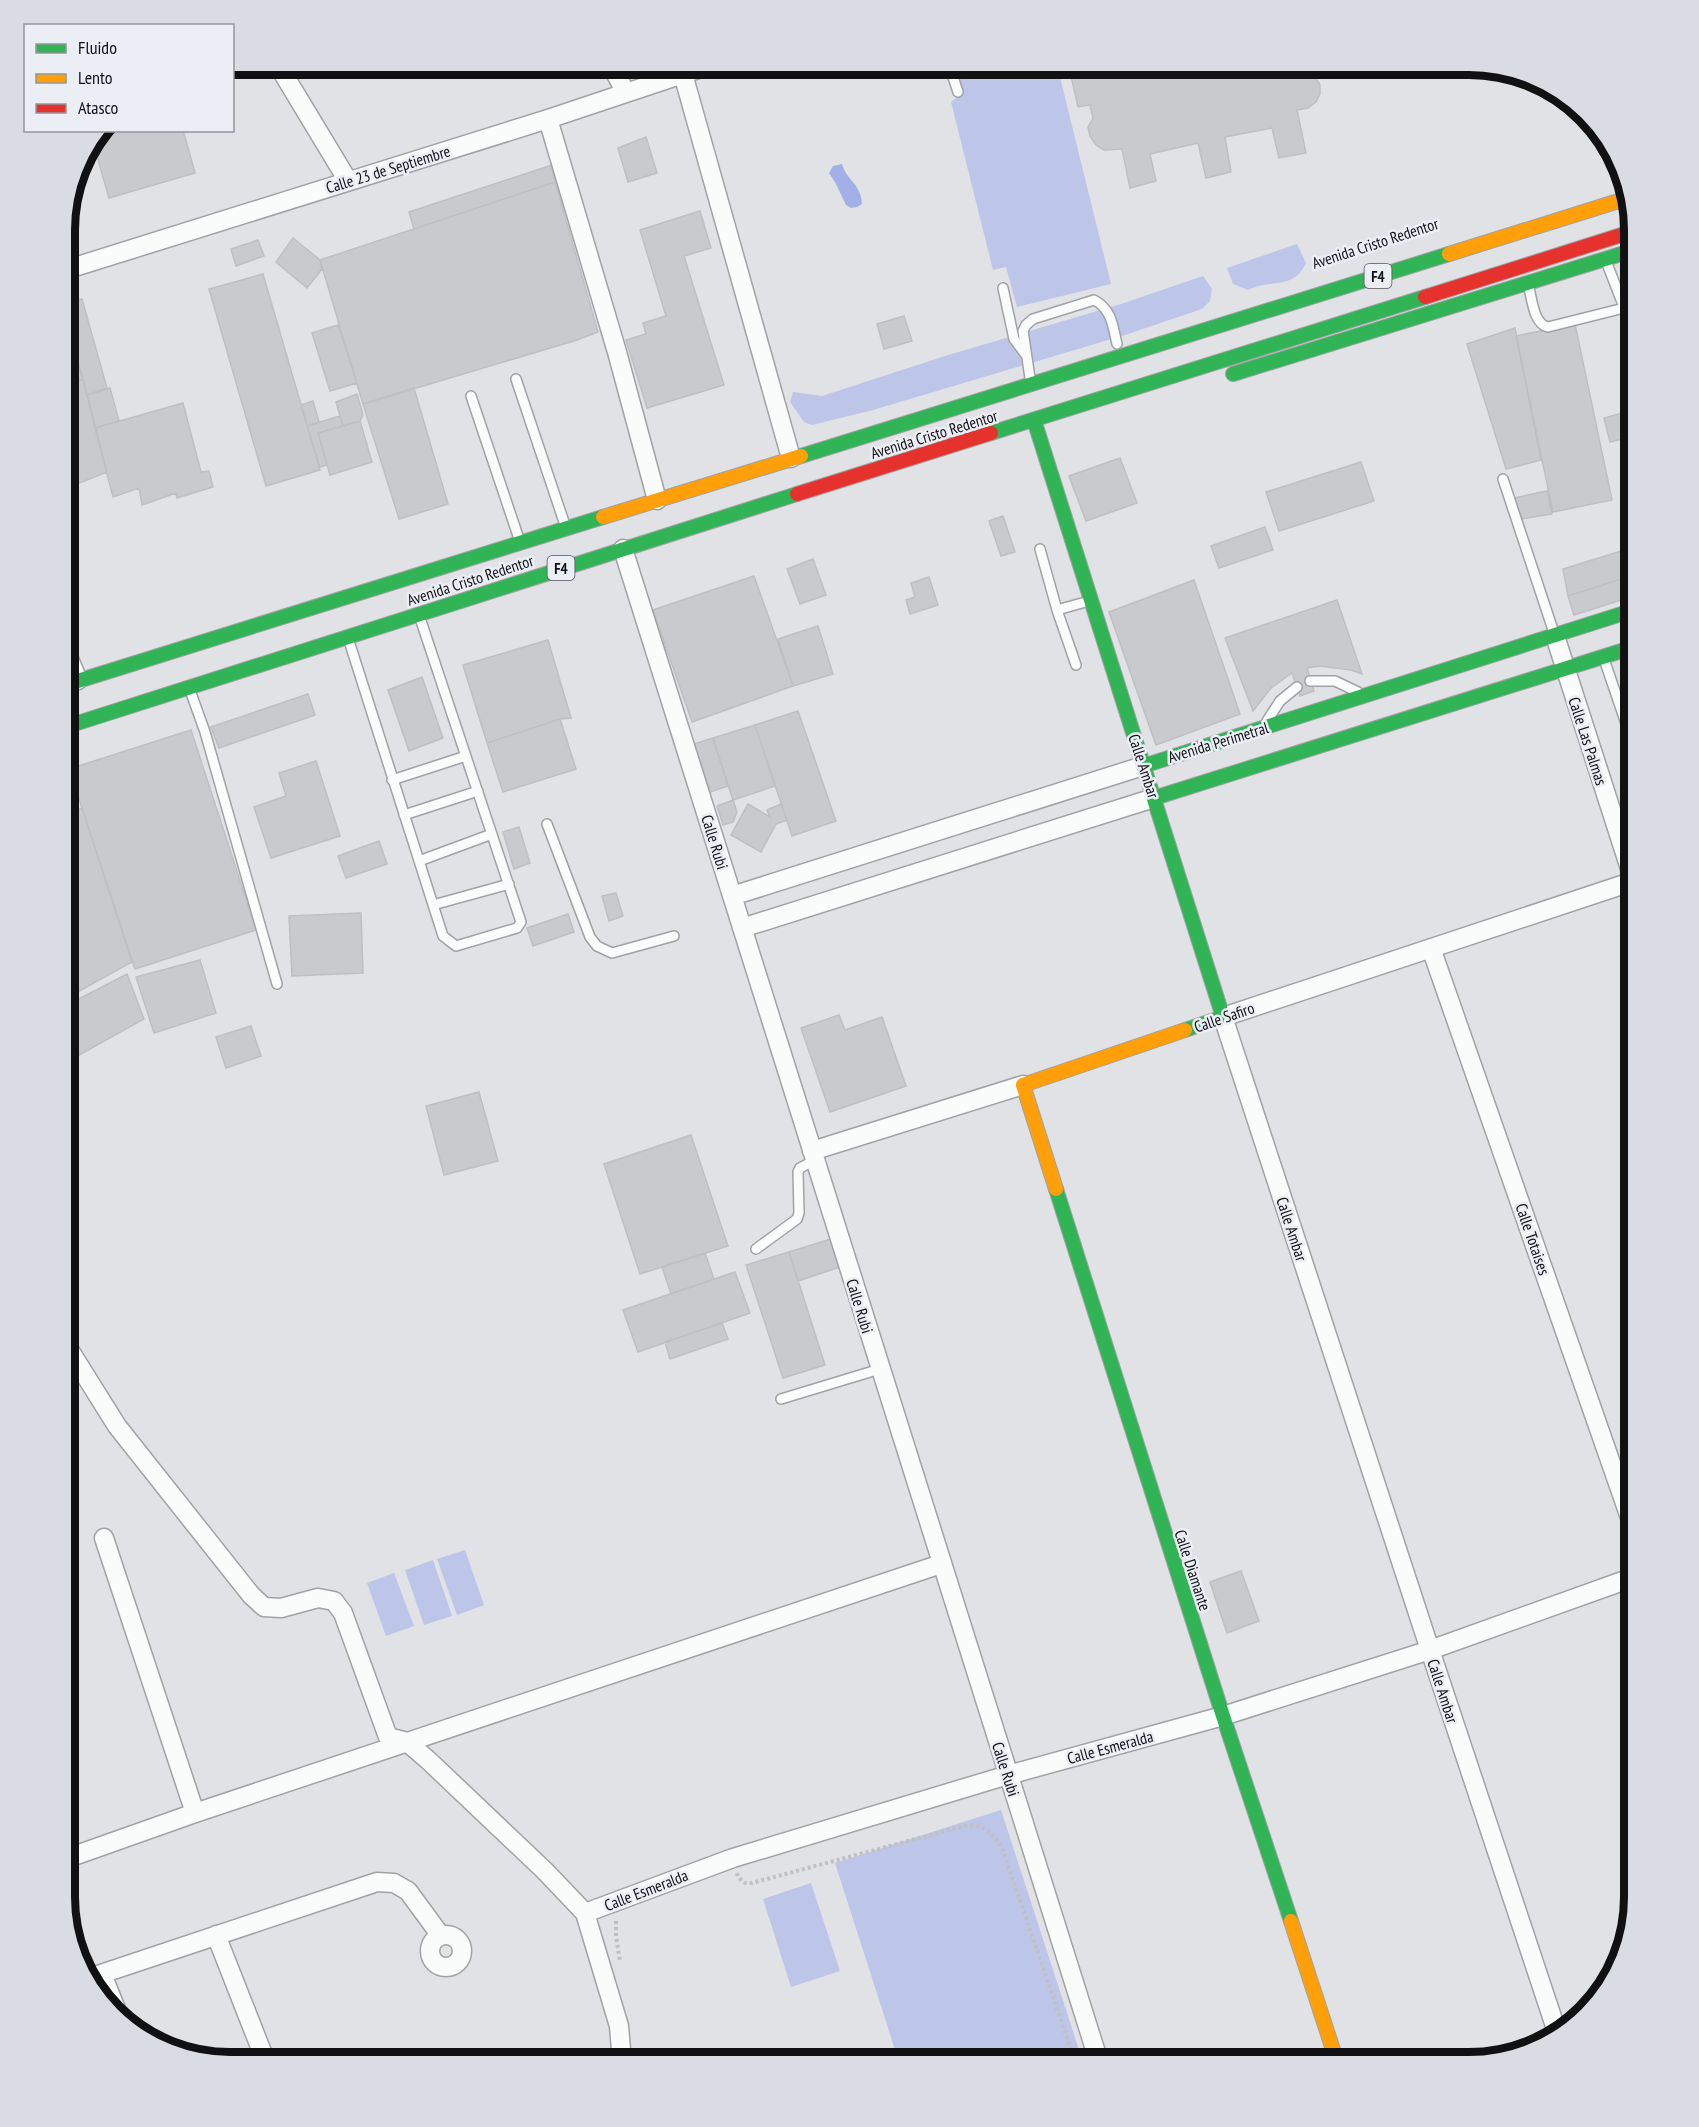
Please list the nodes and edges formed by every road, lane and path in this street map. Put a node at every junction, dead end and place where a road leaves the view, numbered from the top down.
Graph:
1 (285, 75) edge
2 (616, 75) edge
3 (680, 75) edge
4 (683, 75) edge
5 (953, 75) edge
6 (957, 92) dead end
7 (626, 93) junction
8 (548, 119) junction
9 (348, 181) junction
10 (1621, 200) edge
11 (1624, 234) edge
12 (1624, 253) edge
13 (1605, 259) junction
14 (75, 266) edge
15 (1528, 283) junction
16 (1003, 288) dead end
17 (1624, 308) joint
18 (1218, 312) dead end
19 (1117, 344) junction
20 (1027, 356) junction
21 (516, 379) dead end
22 (1214, 380) dead end
23 (1036, 382) junction
24 (471, 396) dead end
25 (1112, 409) dead end
26 (1058, 412) junction
27 (1034, 420) junction
28 (791, 458) junction
29 (1503, 479) dead end
30 (657, 500) junction
31 (566, 528) junction
32 (520, 542) junction
33 (623, 549) junction
34 (1040, 549) dead end
35 (1091, 600) junction
36 (1057, 610) junction
37 (419, 613) junction
38 (1624, 614) edge
39 (347, 636) junction
40 (1555, 636) junction
41 (1624, 650) edge
42 (1603, 657) junction
43 (1076, 665) dead end
44 (1565, 669) junction
45 (1310, 681) dead end
46 (75, 682) edge
47 (189, 687) junction
48 (1297, 687) dead end
49 (1365, 695) junction
50 (1624, 716) edge
51 (75, 724) edge
52 (1262, 728) junction
53 (466, 756) junction
54 (1143, 766) junction
55 (392, 780) junction
56 (478, 791) junction
57 (1154, 798) junction
58 (404, 815) junction
59 (547, 824) dead end
60 (492, 834) junction
61 (1624, 850) edge
62 (419, 861) junction
63 (509, 884) junction
64 (1624, 884) edge
65 (732, 896) junction
66 (433, 905) junction
67 (742, 928) junction
68 (674, 936) dead end
69 (1431, 948) junction
70 (277, 984) dead end
71 (1224, 1017) junction
72 (1023, 1085) junction
73 (813, 1156) junction
74 (756, 1249) dead end
75 (75, 1359) edge
76 (880, 1369) junction
77 (781, 1399) dead end
78 (1624, 1498) edge
79 (104, 1538) dead end
80 (941, 1564) junction
81 (1624, 1581) edge
82 (1430, 1650) junction
83 (1222, 1716) junction
84 (407, 1742) junction
85 (1008, 1775) junction
86 (195, 1813) junction
87 (75, 1855) edge
88 (727, 1876) dead end
89 (585, 1913) junction
90 (621, 1914) dead end
91 (216, 1935) junction
92 (441, 1936) dead end
93 (622, 1968) dead end
94 (96, 1976) edge
95 (1555, 2026) edge
96 (262, 2052) edge
97 (621, 2052) edge
98 (1072, 2052) edge
99 (1097, 2052) edge
100 (1334, 2052) edge

1 - 9 street
2 - 7 street
3 - 7 street, Calle 23 de Septiembre
4 - 28 street
5 - 6 lane
7 - 8 street, Calle 23 de Septiembre
8 - 9 street, Calle 23 de Septiembre
8 - 30 street
9 - 14 street, Calle 23 de Septiembre
10 - 23 main road, Avenida Cristo Redentor / F4
11 - 26 main road, Avenida Cristo Redentor / F4
12 - 13 main road
13 - 15 main road
13 - 17 lane
15 - 17 lane
15 - 22 main road
16 - 20 lane
18 - 19 main road, Avenida Cristo Redentor
19 - 20 lane
19 - 23 main road, Avenida Cristo Redentor
20 - 23 lane
21 - 31 lane
23 - 28 main road, Avenida Cristo Redentor / F4
24 - 32 lane
25 - 26 main road, Avenida Cristo Redentor
26 - 27 main road, Avenida Cristo Redentor / F4
27 - 33 main road, Avenida Cristo Redentor / F4
27 - 35 main road, Calle Ambar
28 - 30 main road, Avenida Cristo Redentor / F4
29 - 40 lane
30 - 31 main road, Avenida Cristo Redentor / F4
31 - 32 main road, Avenida Cristo Redentor / F4
32 - 46 main road, Avenida Cristo Redentor / F4
33 - 37 main road, Avenida Cristo Redentor / F4
33 - 65 street, Calle Rubi
34 - 36 lane
35 - 36 lane
35 - 54 main road, Calle Ambar
36 - 43 lane
37 - 39 main road, Avenida Cristo Redentor / F4
37 - 53 lane
38 - 40 main road, Avenida Perimetral
39 - 47 main road, Avenida Cristo Redentor / F4
39 - 55 lane
40 - 44 street, Calle Las Palmas
40 - 49 main road, Avenida Perimetral
41 - 42 main road, Avenida Perimetral
42 - 44 main road, Avenida Perimetral
42 - 50 lane
44 - 57 main road, Avenida Perimetral
44 - 61 street, Calle Las Palmas
45 - 49 lane
47 - 51 main road, Avenida Cristo Redentor / F4
47 - 70 lane
48 - 52 lane
49 - 52 main road, Avenida Perimetral
52 - 54 main road, Avenida Perimetral
53 - 55 lane
53 - 56 lane
54 - 57 main road, Calle Ambar
54 - 65 street, Avenida Perimetral
55 - 58 lane
56 - 58 lane
56 - 60 lane
57 - 67 street, Avenida Perimetral
57 - 71 main road, Calle Ambar
58 - 62 lane
59 - 68 lane
60 - 62 lane
60 - 63 lane
62 - 66 lane
63 - 66 lane
63 - 66 lane
64 - 69 street, Calle Safiro
65 - 67 street, Calle Rubi
67 - 73 street, Calle Rubi
69 - 71 street, Calle Safiro
69 - 78 street, Calle Totaises
71 - 72 main road, Calle Safiro
71 - 82 street, Calle Ambar
72 - 73 street, Calle Safiro
72 - 83 main road, Calle Diamante
73 - 74 lane
73 - 76 street, Calle Rubi
75 - 84 street
76 - 77 lane
76 - 80 street, Calle Rubi
79 - 86 street
80 - 84 street
80 - 85 street, Calle Rubi
81 - 82 street, Calle Esmeralda
82 - 83 street, Calle Esmeralda
82 - 95 street, Calle Ambar
83 - 85 street, Calle Esmeralda
83 - 100 main road, Calle Diamante
84 - 86 street
84 - 89 street
85 - 89 street, Calle Esmeralda
85 - 99 street, Calle Rubi
86 - 87 street
88 - 98 path
89 - 97 street
90 - 93 path
91 - 92 street
91 - 94 street
91 - 96 street

